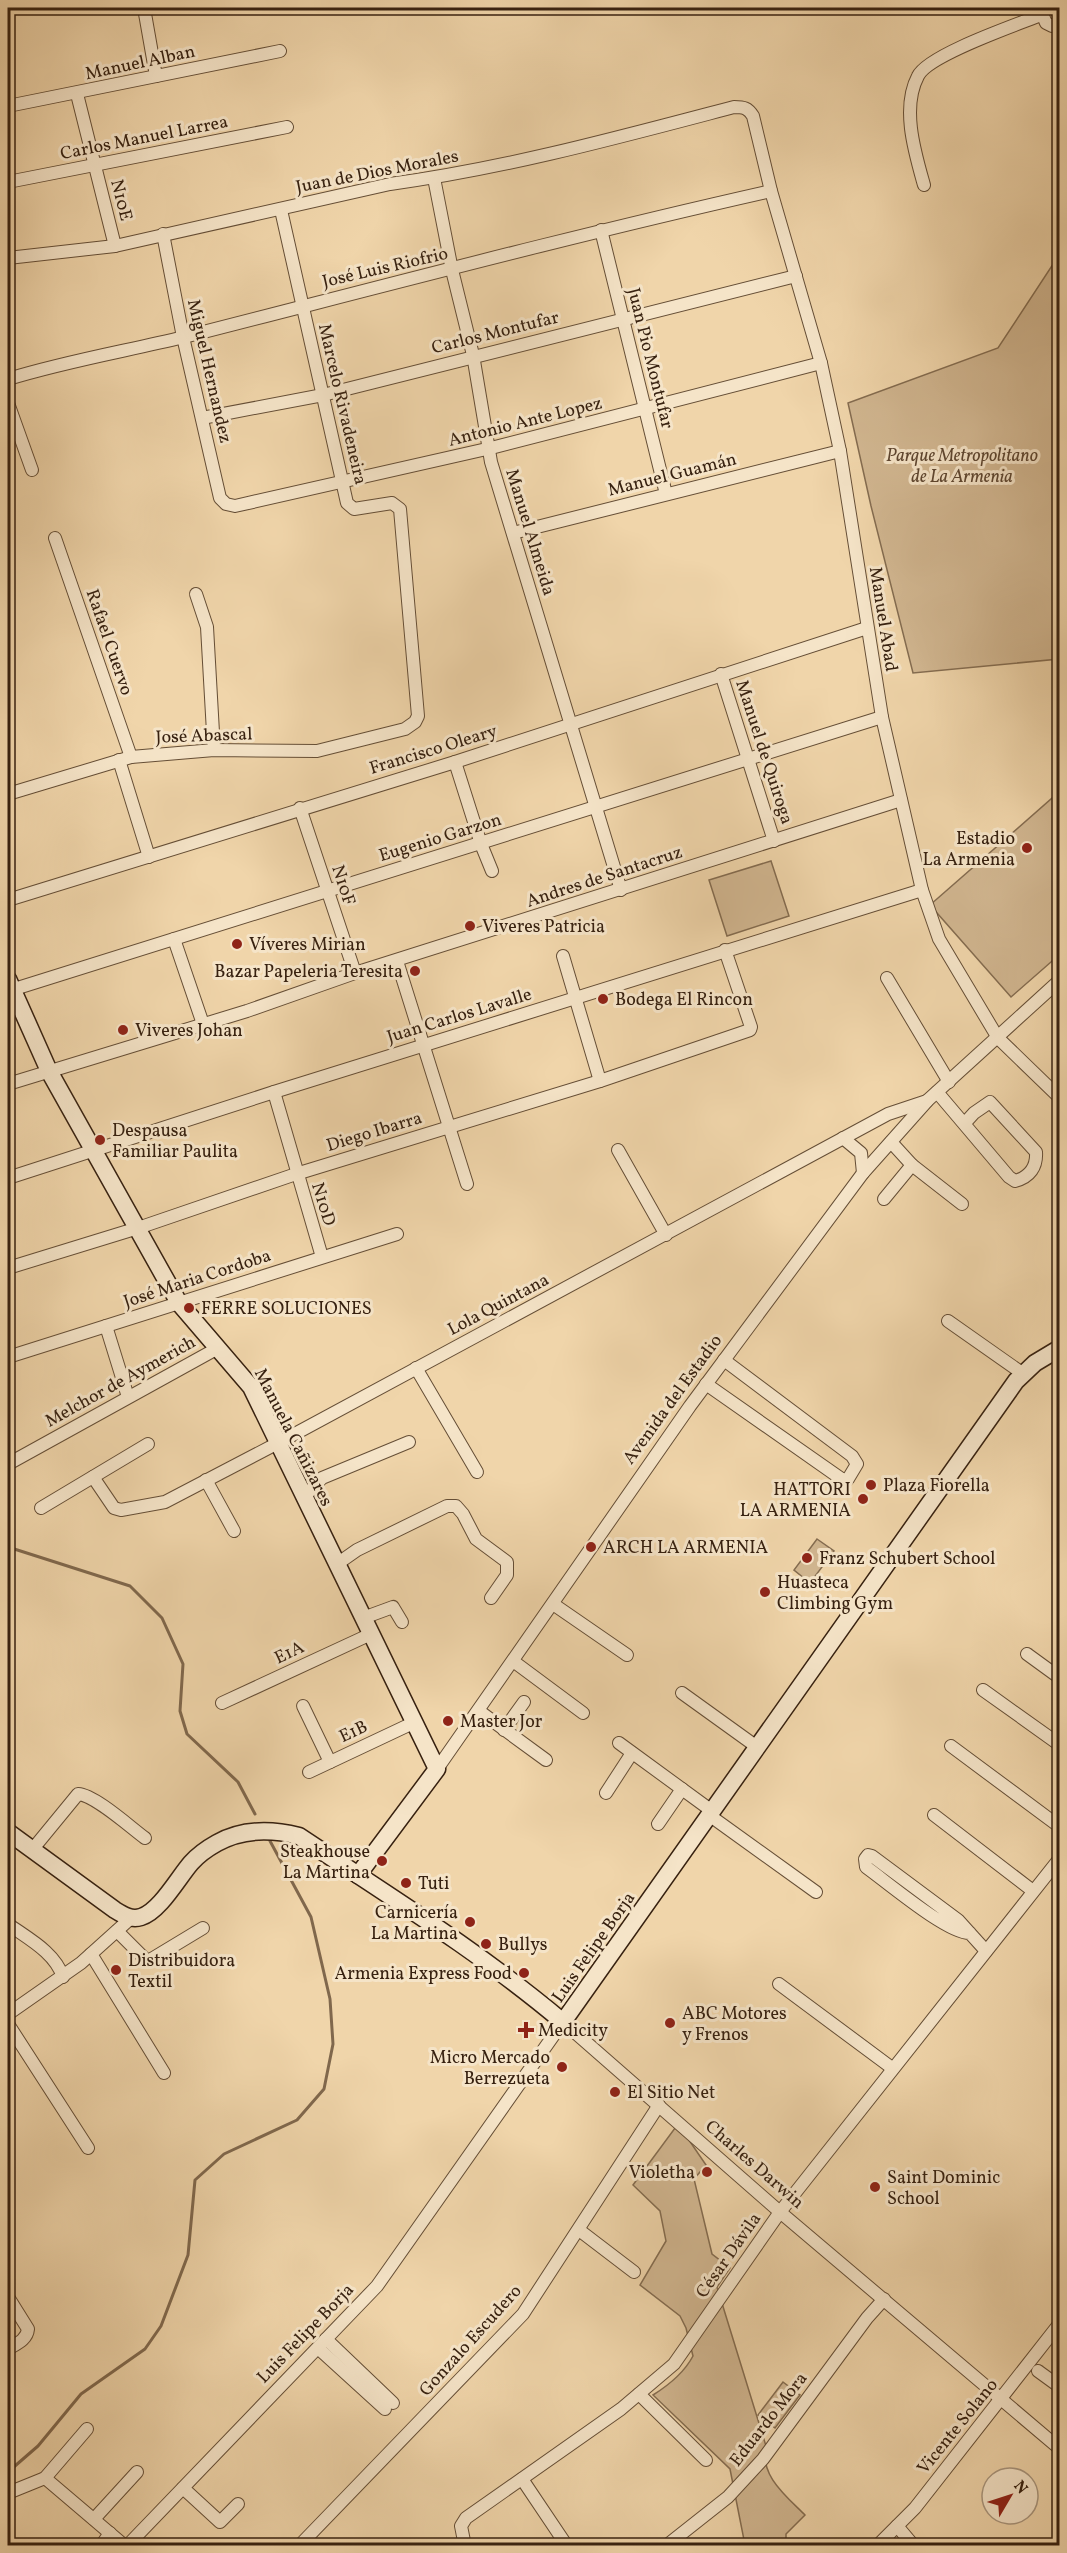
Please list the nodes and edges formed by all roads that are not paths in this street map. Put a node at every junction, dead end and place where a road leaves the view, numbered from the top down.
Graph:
1 (144, 8) edge
2 (1041, 11) edge
3 (1059, 23) edge
4 (280, 51) dead end
5 (156, 76) junction
6 (77, 94) junction
7 (8, 106) edge
8 (749, 110) joint
9 (287, 127) dead end
10 (94, 165) junction
11 (434, 178) junction
12 (8, 182) edge
13 (924, 185) dead end
14 (771, 191) junction
15 (280, 210) junction
16 (601, 230) junction
17 (163, 234) junction
18 (115, 246) junction
19 (8, 258) edge
20 (452, 270) junction
21 (796, 276) junction
22 (302, 305) junction
23 (623, 320) junction
24 (183, 337) junction
25 (473, 355) junction
26 (821, 363) junction
27 (8, 379) edge
28 (323, 395) junction
29 (8, 403) edge
30 (645, 410) junction
31 (202, 418) junction
32 (10, 424) edge
33 (491, 448) junction
34 (840, 451) junction
35 (32, 470) dead end
36 (343, 482) junction
37 (666, 494) junction
38 (235, 506) joint
39 (513, 533) junction
40 (55, 538) dead end
41 (196, 594) dead end
42 (867, 628) junction
43 (721, 674) junction
44 (882, 717) junction
45 (571, 724) junction
46 (405, 729) joint
47 (214, 750) junction
48 (125, 759) junction
49 (749, 760) junction
50 (454, 762) junction
51 (8, 794) edge
52 (901, 800) junction
53 (300, 808) junction
54 (596, 808) junction
55 (774, 841) junction
56 (481, 844) junction
57 (149, 857) junction
58 (492, 871) dead end
59 (326, 890) junction
60 (621, 890) junction
61 (922, 890) junction
62 (8, 900) edge
63 (174, 939) junction
64 (725, 950) junction
65 (563, 956) dead end
66 (397, 961) junction
67 (355, 973) junction
68 (887, 978) dead end
69 (1059, 981) edge
70 (9, 987) edge
71 (576, 999) junction
72 (203, 1024) junction
73 (998, 1038) junction
74 (423, 1045) junction
75 (49, 1071) junction
76 (600, 1081) junction
77 (949, 1082) junction
78 (8, 1084) edge
79 (274, 1092) junction
80 (932, 1096) junction
81 (1059, 1098) edge
82 (964, 1124) junction
83 (449, 1127) junction
84 (843, 1138) junction
85 (891, 1142) junction
86 (618, 1150) dead end
87 (94, 1151) junction
88 (912, 1165) junction
89 (863, 1173) junction
90 (296, 1174) junction
91 (8, 1178) edge
92 (467, 1184) dead end
93 (884, 1199) dead end
94 (962, 1204) dead end
95 (138, 1228) junction
96 (397, 1234) dead end
97 (666, 1235) junction
98 (322, 1257) junction
99 (8, 1268) edge
100 (179, 1303) junction
101 (948, 1321) dead end
102 (106, 1326) junction
103 (218, 1348) junction
104 (1059, 1348) edge
105 (8, 1357) edge
106 (724, 1360) junction
107 (416, 1368) junction
108 (1022, 1373) junction
109 (706, 1384) junction
110 (128, 1397) junction
111 (409, 1442) dead end
112 (278, 1443) junction
113 (148, 1444) dead end
114 (8, 1464) edge
115 (477, 1472) dead end
116 (93, 1477) junction
117 (206, 1480) junction
118 (304, 1497) junction
119 (41, 1508) dead end
120 (234, 1531) dead end
121 (337, 1564) junction
122 (491, 1598) dead end
123 (553, 1604) junction
124 (402, 1622) dead end
125 (367, 1626) junction
126 (1028, 1654) dead end
127 (627, 1655) dead end
128 (513, 1661) junction
129 (1059, 1678) edge
130 (983, 1690) dead end
131 (682, 1693) dead end
132 (524, 1702) dead end
133 (222, 1703) dead end
134 (303, 1706) dead end
135 (479, 1711) junction
136 (583, 1713) dead end
137 (413, 1724) junction
138 (504, 1730) junction
139 (619, 1743) dead end
140 (1059, 1744) edge
141 (951, 1746) dead end
142 (757, 1747) junction
143 (632, 1753) junction
144 (546, 1760) dead end
145 (330, 1762) junction
146 (437, 1769) junction
147 (309, 1772) dead end
148 (682, 1789) junction
149 (606, 1793) dead end
150 (711, 1813) junction
151 (934, 1815) dead end
152 (658, 1824) dead end
153 (1059, 1827) edge
154 (8, 1832) edge
155 (145, 1838) dead end
156 (32, 1850) junction
157 (1059, 1858) edge
158 (358, 1875) junction
159 (1033, 1891) junction
160 (816, 1892) dead end
161 (131, 1918) junction
162 (8, 1924) edge
163 (203, 1928) dead end
164 (117, 1931) junction
165 (970, 1933) junction
166 (986, 1951) junction
167 (91, 1954) junction
168 (63, 1977) junction
169 (779, 1984) dead end
170 (8, 2014) edge
171 (563, 2022) junction
172 (8, 2024) edge
173 (892, 2068) junction
174 (164, 2073) dead end
175 (659, 2105) junction
176 (88, 2148) dead end
177 (780, 2212) junction
178 (579, 2230) junction
179 (634, 2272) dead end
180 (8, 2296) edge
181 (884, 2299) junction
182 (1059, 2323) edge
183 (322, 2343) junction
184 (8, 2349) edge
185 (1038, 2371) dead end
186 (1059, 2387) edge
187 (639, 2394) junction
188 (1002, 2399) junction
189 (389, 2406) dead end
190 (87, 2429) dead end
191 (1057, 2443) edge
192 (706, 2460) dead end
193 (137, 2472) dead end
194 (45, 2478) junction
195 (522, 2479) junction
196 (183, 2487) junction
197 (8, 2493) edge
198 (238, 2504) dead end
199 (94, 2519) junction
200 (897, 2526) junction
201 (110, 2534) junction
202 (102, 2546) edge
203 (126, 2546) edge
204 (299, 2546) edge
205 (465, 2546) edge
206 (567, 2546) edge
207 (666, 2546) edge
208 (877, 2546) edge
209 (914, 2546) edge

1 - 5 street
2 - 3 street
2 - 13 street
4 - 5 street, Manuel Alban
5 - 6 street, Manuel Alban
6 - 7 street, Manuel Alban
6 - 10 street, N10E
8 - 11 street, Juan de Dios Morales
8 - 14 street, Manuel Abad
9 - 10 street, Carlos Manuel Larrea
10 - 12 street, Carlos Manuel Larrea
10 - 18 street, N10E
11 - 15 street, Juan de Dios Morales
11 - 20 street, Manuel Almeida
14 - 16 street, José Luis Riofrio
14 - 21 street, Manuel Abad
15 - 17 street, Juan de Dios Morales
15 - 22 street, Marcelo Rivadeneira
16 - 20 street, José Luis Riofrio
16 - 23 street, Juan Pio Montufar
17 - 18 street, Juan de Dios Morales
17 - 24 street, Miguel Hernandez
18 - 19 street, Juan de Dios Morales
20 - 22 street, José Luis Riofrio
20 - 25 street, Manuel Almeida
21 - 23 street, Carlos Montufar
21 - 26 street, Manuel Abad
22 - 24 street, José Luis Riofrio
22 - 28 street, Marcelo Rivadeneira
23 - 25 street, Carlos Montufar
23 - 30 street, Juan Pio Montufar
24 - 27 street, José Luis Riofrio
24 - 31 street, Miguel Hernandez
25 - 28 street, Carlos Montufar
25 - 33 street, Manuel Almeida
26 - 30 street, Antonio Ante Lopez
26 - 34 street, Manuel Abad
28 - 31 street, Carlos Montufar
28 - 36 street, Marcelo Rivadeneira
29 - 32 street
30 - 33 street, Antonio Ante Lopez
30 - 37 street, Juan Pio Montufar
31 - 38 street, Miguel Hernandez
32 - 35 street
33 - 36 street, Antonio Ante Lopez
33 - 39 street, Manuel Almeida
34 - 37 street, Manuel Guamán
34 - 42 street, Manuel Abad
36 - 38 street, Antonio Ante Lopez
36 - 46 street, Marcelo Rivadeneira
37 - 39 street, Manuel Guamán
39 - 45 street, Manuel Almeida
40 - 48 street, Rafael Cuervo
41 - 47 street
42 - 43 street, Francisco Oleary
42 - 44 street, Manuel Abad
43 - 45 street, Francisco Oleary
43 - 49 street, Manuel de Quiroga
44 - 49 street, Eugenio Garzon
44 - 52 street, Manuel Abad
45 - 50 street, Francisco Oleary
45 - 54 street, Manuel Almeida
46 - 47 street, José Abascal
47 - 48 street, José Abascal
48 - 51 street, José Abascal
48 - 57 street, Rafael Cuervo
49 - 54 street, Eugenio Garzon
49 - 55 street, Manuel de Quiroga
50 - 53 street, Francisco Oleary
50 - 56 street
52 - 55 street, Andres de Santacruz
52 - 61 street, Manuel Abad
53 - 57 street, Francisco Oleary
53 - 59 street, N10F
54 - 56 street, Eugenio Garzon
54 - 60 street, Manuel Almeida
55 - 60 street, Andres de Santacruz
56 - 58 street
56 - 59 street, Eugenio Garzon
57 - 62 street, Francisco Oleary
59 - 63 street, Eugenio Garzon
59 - 67 street, N10F
60 - 66 street, Andres de Santacruz
61 - 64 street, Juan Carlos Lavalle
61 - 73 street, Manuel Abad
63 - 70 street, Eugenio Garzon
63 - 72 street
64 - 71 street, Juan Carlos Lavalle
64 - 76 street, Diego Ibarra
65 - 71 street
66 - 67 street, Andres de Santacruz
66 - 74 street
67 - 72 street, Andres de Santacruz
68 - 77 street
69 - 73 street, Avenida del Estadio
70 - 75 street, Manuela Cañizares
71 - 74 street, Juan Carlos Lavalle
71 - 76 street
72 - 75 street, Andres de Santacruz
73 - 77 street, Avenida del Estadio
73 - 81 street, Manuel Abad
74 - 79 street, Juan Carlos Lavalle
74 - 83 street
75 - 78 street, Andres de Santacruz
75 - 87 street, Manuela Cañizares
76 - 83 street, Diego Ibarra
77 - 80 street, Avenida del Estadio
79 - 87 street, Juan Carlos Lavalle
79 - 90 street, N10D
80 - 82 street
80 - 84 street, Lola Quintana
80 - 85 street, Avenida del Estadio
82 - 82 street
83 - 90 street, Diego Ibarra
83 - 92 street
84 - 89 street
84 - 97 street, Lola Quintana
85 - 88 street
85 - 89 street, Avenida del Estadio
86 - 97 street
87 - 91 street, Juan Carlos Lavalle
87 - 95 street, Manuela Cañizares
88 - 93 street
88 - 94 street
89 - 106 street, Avenida del Estadio
90 - 95 street, Diego Ibarra
90 - 98 street, N10D
95 - 99 street, Diego Ibarra
95 - 100 street, Manuela Cañizares
96 - 98 street, José Maria Cordoba
97 - 107 street, Lola Quintana
98 - 100 street, José Maria Cordoba
100 - 102 street, José Maria Cordoba
100 - 103 street, Manuela Cañizares
101 - 108 street
102 - 105 street, José Maria Cordoba
102 - 110 street
103 - 110 street, Melchor de Aymerich
103 - 112 street, Manuela Cañizares
104 - 108 street, Luis Felipe Borja
106 - 109 street, Avenida del Estadio
106 - 109 street
107 - 112 street, Lola Quintana
107 - 115 street
108 - 142 street, Luis Felipe Borja
109 - 123 street, Avenida del Estadio
110 - 114 street, Melchor de Aymerich
111 - 118 street
112 - 117 street, Lola Quintana
112 - 118 street, Manuela Cañizares
113 - 116 street
116 - 117 street, Lola Quintana
116 - 119 street
117 - 120 street
118 - 121 street, Manuela Cañizares
121 - 122 street
121 - 125 street, Manuela Cañizares
123 - 127 street
123 - 128 street, Avenida del Estadio
124 - 125 street, E1A
125 - 133 street, E1A
125 - 137 street, Manuela Cañizares
126 - 129 street
128 - 135 street, Avenida del Estadio
128 - 136 street
130 - 140 street
131 - 142 street
132 - 138 street
134 - 145 street
135 - 138 street
135 - 146 street, Avenida del Estadio
137 - 145 street, E1B
137 - 146 street, Manuela Cañizares
138 - 144 street
139 - 143 street
141 - 153 street
142 - 150 street, Luis Felipe Borja
143 - 148 street
143 - 149 street
145 - 147 street, E1B
146 - 158 street, Avenida del Estadio
148 - 150 street
148 - 152 street
150 - 160 street
150 - 171 street, Luis Felipe Borja
151 - 159 street
154 - 156 street
155 - 156 street
156 - 161 street
157 - 159 street, César Dávila
158 - 161 street, Charles Darwin
158 - 171 street, Charles Darwin
159 - 166 street, César Dávila
161 - 164 street, Charles Darwin
162 - 168 street
163 - 164 street
164 - 167 street, Charles Darwin
165 - 165 street
165 - 166 street
166 - 173 street, César Dávila
167 - 168 street, Charles Darwin
167 - 174 street
168 - 170 street, Charles Darwin
169 - 173 street
171 - 175 street, Charles Darwin
171 - 183 street, Luis Felipe Borja
172 - 176 street
173 - 177 street, César Dávila
175 - 177 street, Charles Darwin
175 - 178 street, Gonzalo Escudero
177 - 181 street, Charles Darwin
177 - 187 street, César Dávila
178 - 179 street
178 - 204 street, Gonzalo Escudero
180 - 184 street
181 - 188 street, Charles Darwin
181 - 207 street, Eduardo Mora
182 - 188 street, Vicente Solano
183 - 189 street
183 - 196 street, Luis Felipe Borja
185 - 186 street
187 - 192 street
187 - 195 street, César Dávila
188 - 191 street, Charles Darwin
188 - 200 street, Vicente Solano
190 - 194 street
193 - 199 street
194 - 197 street
194 - 199 street
195 - 205 street, César Dávila
195 - 206 street
196 - 198 street
196 - 203 street, Luis Felipe Borja
199 - 201 street
200 - 208 street, Vicente Solano
200 - 209 street
201 - 202 street
201 - 203 street

